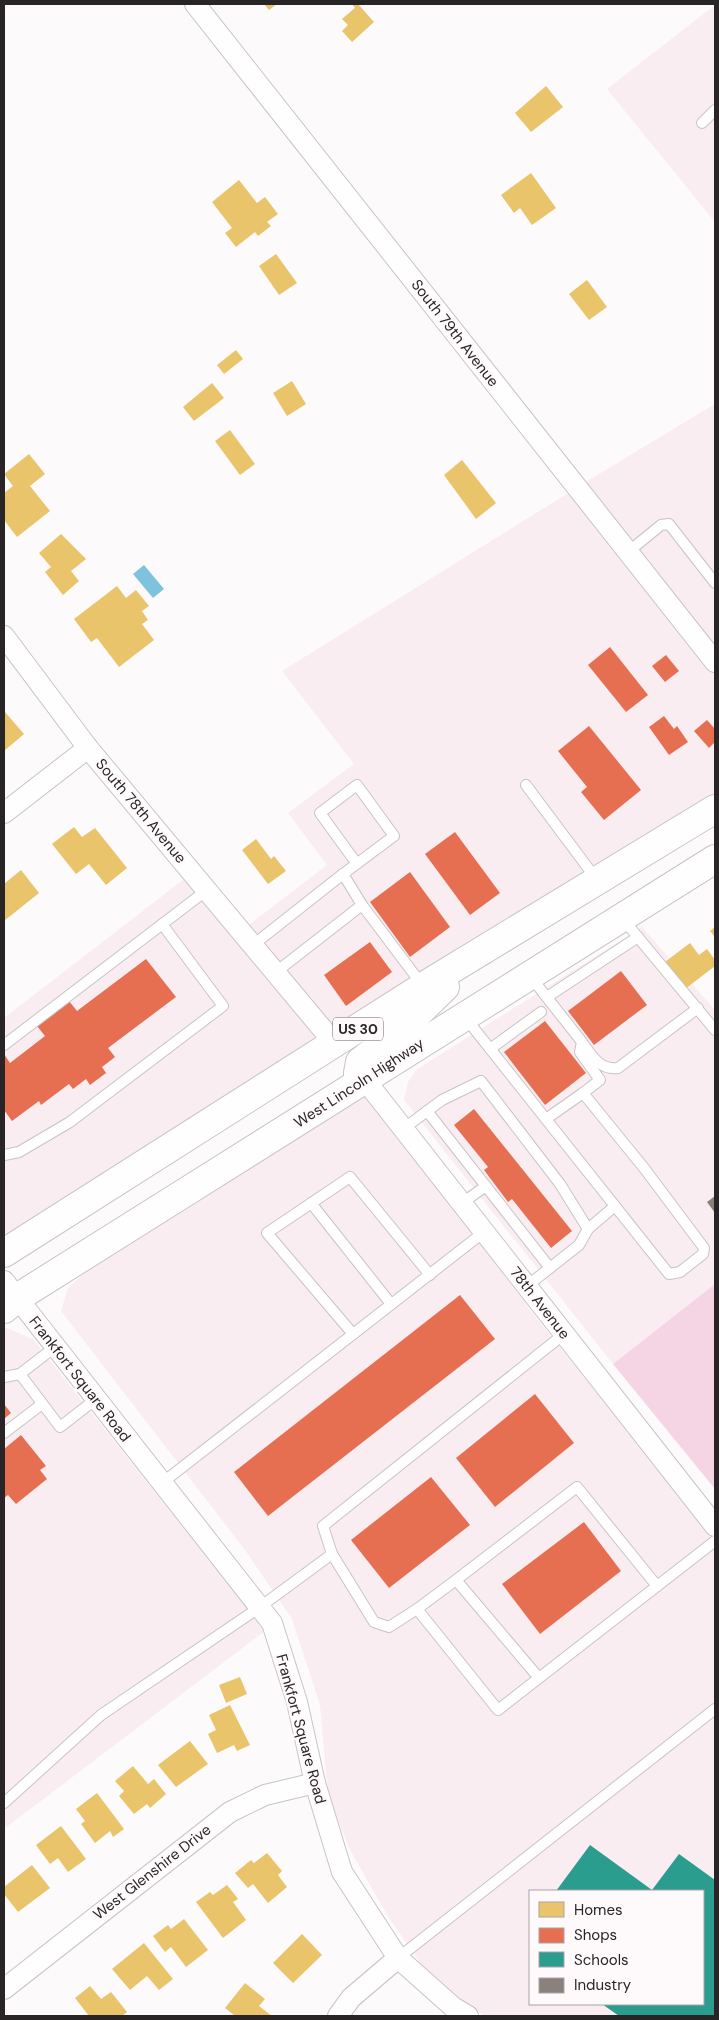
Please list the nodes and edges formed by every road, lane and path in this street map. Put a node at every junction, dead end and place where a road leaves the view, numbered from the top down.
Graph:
1 (195, 4) edge
2 (715, 110) edge
3 (702, 123) dead end
4 (628, 552) junction
5 (715, 583) edge
6 (4, 636) edge
7 (715, 662) edge
8 (88, 748) junction
9 (526, 785) dead end
10 (715, 809) edge
11 (4, 813) edge
12 (715, 859) edge
13 (357, 864) junction
14 (343, 874) junction
15 (598, 881) junction
16 (207, 890) junction
17 (362, 904) junction
18 (162, 924) junction
19 (630, 927) junction
20 (253, 946) junction
21 (482, 951) junction
22 (529, 975) junction
23 (280, 977) junction
24 (424, 986) junction
25 (546, 997) junction
26 (698, 1008) junction
27 (541, 1012) dead end
28 (464, 1016) junction
29 (715, 1030) edge
30 (582, 1042) junction
31 (335, 1044) junction
32 (4, 1045) edge
33 (490, 1049) junction
34 (365, 1080) junction
35 (583, 1093) junction
36 (427, 1111) junction
37 (546, 1119) junction
38 (403, 1129) junction
39 (4, 1154) edge
40 (486, 1186) junction
41 (311, 1203) junction
42 (462, 1203) junction
43 (616, 1206) junction
44 (588, 1229) junction
45 (484, 1232) junction
46 (4, 1253) edge
47 (550, 1268) junction
48 (430, 1275) junction
49 (527, 1286) junction
50 (8, 1296) edge
51 (391, 1304) junction
52 (353, 1334) junction
53 (564, 1334) junction
54 (55, 1347) junction
55 (20, 1374) junction
56 (4, 1377) edge
57 (96, 1399) junction
58 (42, 1404) junction
59 (4, 1433) edge
60 (162, 1483) junction
61 (715, 1526) edge
62 (715, 1541) edge
63 (332, 1554) junction
64 (456, 1580) junction
65 (657, 1586) junction
66 (260, 1608) junction
67 (417, 1609) junction
68 (539, 1678) junction
69 (715, 1709) edge
70 (315, 1784) junction
71 (4, 1803) edge
72 (398, 1958) junction
73 (4, 1989) edge
74 (338, 2016) edge
75 (468, 2016) edge

1 - 4 street, South 79th Avenue
2 - 3 lane
4 - 5 lane
4 - 7 street, South 79th Avenue
6 - 8 street, South 78th Avenue
8 - 11 street
8 - 16 street, South 78th Avenue
9 - 15 lane
10 - 15 main road, US 30
12 - 19 main road, West Lincoln Highway
13 - 13 lane
13 - 14 lane
14 - 17 lane
14 - 20 lane
15 - 21 main road, US 30
16 - 18 lane
16 - 20 street, South 78th Avenue
17 - 23 lane
17 - 24 lane
18 - 32 lane
18 - 39 lane
19 - 22 main road, West Lincoln Highway
19 - 25 lane
19 - 26 lane
20 - 23 street, South 78th Avenue
21 - 24 main road, US 30
21 - 34 main road
22 - 25 lane
22 - 28 main road, West Lincoln Highway
23 - 31 street
24 - 31 main road, US 30
25 - 30 lane
26 - 29 lane
26 - 30 lane
27 - 33 lane
28 - 33 lane
28 - 34 main road, West Lincoln Highway
30 - 35 lane
31 - 46 main road, US 30
33 - 37 lane
34 - 38 street, 78th Avenue
34 - 50 main road, West Lincoln Highway
35 - 37 lane
35 - 43 lane
36 - 38 lane
36 - 40 lane
36 - 44 lane
37 - 43 lane
38 - 42 street, 78th Avenue
40 - 42 lane
40 - 47 lane
41 - 48 lane
41 - 51 lane
41 - 52 lane
42 - 45 street, 78th Avenue
43 - 44 lane
44 - 47 lane
45 - 48 lane
45 - 49 street, 78th Avenue
47 - 49 lane
48 - 51 lane
49 - 53 street, 78th Avenue
50 - 54 street, Frankfort Square Road
51 - 52 lane
52 - 60 lane
53 - 61 street, 78th Avenue
53 - 63 lane
54 - 55 lane
54 - 57 street, Frankfort Square Road
55 - 56 lane
55 - 58 lane
57 - 58 lane
57 - 60 street, Frankfort Square Road
58 - 59 lane
60 - 66 street, Frankfort Square Road
62 - 65 lane
63 - 66 lane
63 - 67 lane
64 - 65 lane
64 - 67 lane
64 - 68 lane
65 - 68 lane
66 - 70 street, Frankfort Square Road
66 - 71 lane
67 - 68 lane
69 - 72 lane
70 - 72 street, Frankfort Square Road
70 - 73 street, West Glenshire Drive
72 - 74 street
72 - 75 street, Frankfort Square Road

